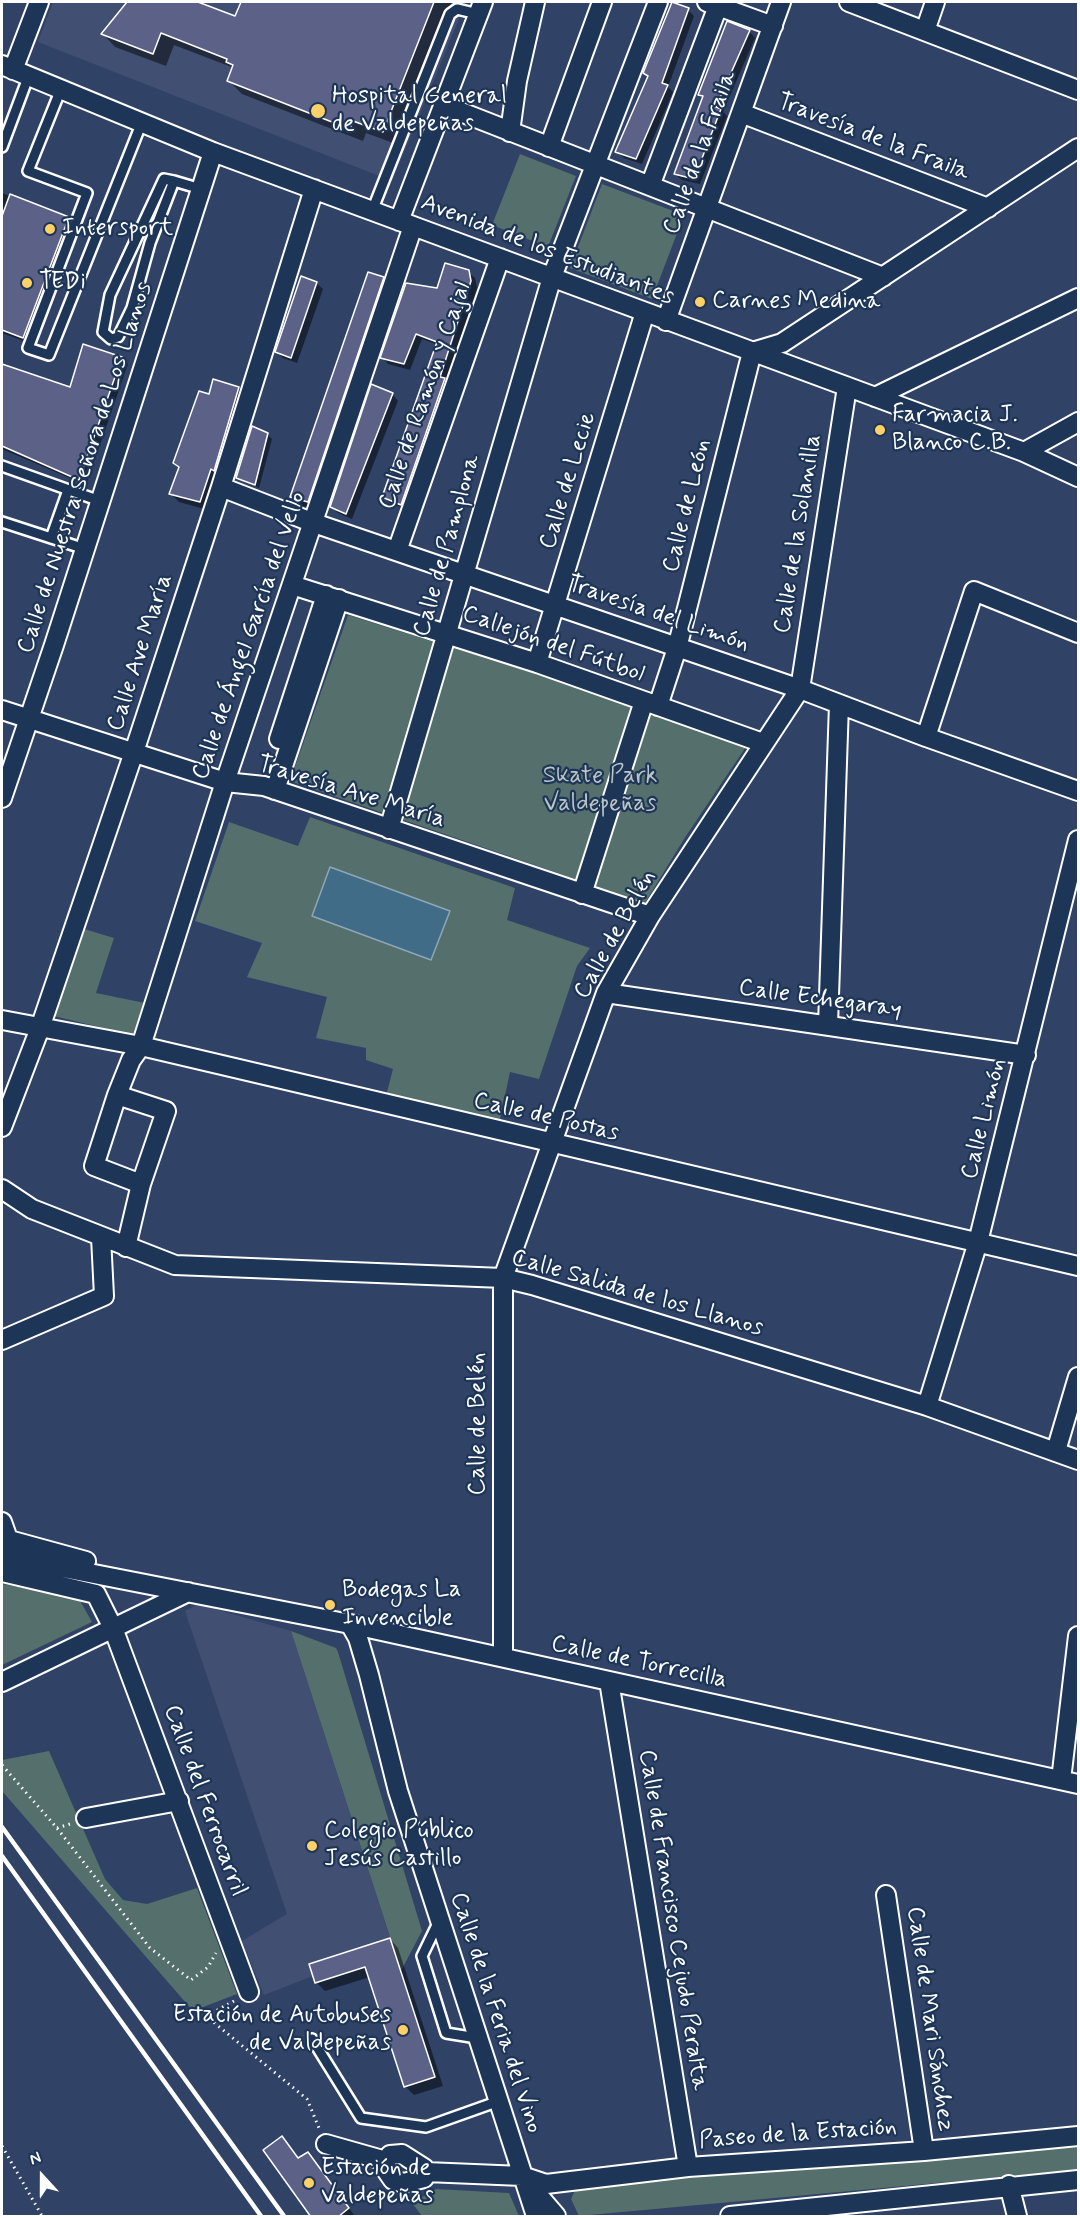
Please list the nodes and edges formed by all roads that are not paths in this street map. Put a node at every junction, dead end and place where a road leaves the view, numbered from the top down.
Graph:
1 (39, 2) edge
2 (535, 2) edge
3 (602, 2) edge
4 (658, 2) edge
5 (782, 2) edge
6 (849, 2) edge
7 (935, 2) edge
8 (712, 4) edge
9 (481, 8) edge
10 (772, 26) junction
11 (925, 31) junction
12 (15, 70) edge
13 (61, 89) junction
14 (1078, 90) edge
15 (443, 105) junction
16 (741, 113) junction
17 (142, 122) junction
18 (510, 132) junction
19 (2, 147) edge
20 (549, 147) junction
21 (1078, 148) edge
22 (213, 152) junction
23 (595, 166) junction
24 (174, 181) junction
25 (650, 186) junction
26 (201, 189) junction
27 (314, 189) junction
28 (707, 207) junction
29 (988, 208) junction
30 (372, 211) junction
31 (406, 223) junction
32 (500, 258) junction
33 (552, 277) junction
34 (883, 277) junction
35 (1078, 298) edge
36 (645, 312) junction
37 (666, 321) junction
38 (753, 352) junction
39 (847, 387) junction
40 (875, 397) junction
41 (1078, 422) edge
42 (1024, 452) junction
43 (2, 466) edge
44 (1078, 477) edge
45 (221, 487) junction
46 (68, 490) junction
47 (100, 501) junction
48 (2, 522) edge
49 (314, 523) junction
50 (51, 538) junction
51 (85, 549) junction
52 (397, 551) junction
53 (465, 573) junction
54 (292, 585) junction
55 (333, 597) junction
56 (556, 606) junction
57 (447, 633) junction
58 (1078, 633) edge
59 (677, 648) junction
60 (537, 663) junction
61 (800, 689) junction
62 (651, 703) junction
63 (839, 704) junction
64 (2, 710) edge
65 (29, 719) junction
66 (926, 737) junction
67 (763, 743) junction
68 (134, 752) junction
69 (225, 782) junction
70 (269, 788) junction
71 (1078, 791) edge
72 (2, 798) edge
73 (389, 829) junction
74 (1078, 840) edge
75 (582, 894) junction
76 (650, 915) junction
77 (606, 993) junction
78 (2, 1020) edge
79 (828, 1026) junction
80 (40, 1028) junction
81 (136, 1053) junction
82 (1026, 1055) junction
83 (117, 1095) junction
84 (2, 1127) edge
85 (552, 1145) junction
86 (141, 1184) junction
87 (2, 1189) edge
88 (101, 1237) junction
89 (978, 1242) junction
90 (126, 1247) junction
91 (1078, 1266) edge
92 (503, 1278) junction
93 (2, 1340) edge
94 (1078, 1377) edge
95 (927, 1406) junction
96 (1056, 1450) junction
97 (1078, 1460) edge
98 (2, 1522) edge
99 (4, 1544) edge
100 (2, 1572) edge
101 (188, 1592) junction
102 (227, 1599) junction
103 (350, 1624) junction
104 (113, 1628) junction
105 (1078, 1636) edge
106 (503, 1657) junction
107 (609, 1681) junction
108 (2, 1682) edge
109 (1070, 1782) edge
110 (179, 1801) junction
111 (86, 1818) dead end
112 (886, 1895) dead end
113 (439, 1921) junction
114 (249, 1992) road end
115 (312, 2038) dead end
116 (477, 2038) junction
117 (499, 2101) junction
118 (1078, 2136) edge
119 (326, 2144) road end
120 (924, 2151) junction
121 (688, 2167) junction
122 (522, 2176) junction
123 (1078, 2180) edge
124 (1009, 2185) junction
125 (536, 2217) edge
126 (556, 2217) edge
127 (730, 2217) edge
128 (1017, 2217) edge

1 - 12 street
2 - 18 street
3 - 20 street
4 - 23 street, Calle de Pamplona
5 - 10 street, Calle de la Fraila
6 - 11 street
7 - 11 street
8 - 10 street
8 - 25 street
9 - 15 street, Calle de Ángel García del Vello
9 - 30 lane
10 - 16 street, Calle de la Fraila
11 - 14 street
12 - 13 street, Avenida de los Estudiantes
12 - 19 lane
13 - 17 street, Avenida de los Estudiantes
13 - 17 lane
15 - 18 street
15 - 31 street, Calle de Ángel García del Vello
16 - 28 street, Calle de la Fraila
16 - 29 street, Travesía de la Fraila
17 - 22 street, Avenida de los Estudiantes
18 - 20 street
20 - 23 street
21 - 29 street
22 - 26 street, Calle de Nuestra Señora de Los Llanos
22 - 27 street, Avenida de los Estudiantes
23 - 25 street
23 - 33 street, Calle de Pamplona
24 - 24 lane
24 - 26 lane
25 - 28 street
26 - 47 street, Calle de Nuestra Señora de Los Llanos
27 - 30 street, Avenida de los Estudiantes
27 - 45 street, Calle Ave María
28 - 34 street
28 - 37 street, Calle de la Fraila
29 - 34 street
30 - 31 street, Avenida de los Estudiantes
31 - 32 street, Avenida de los Estudiantes
31 - 49 street, Calle de Ángel García del Vello
32 - 33 street, Avenida de los Estudiantes
32 - 52 street, Calle de Ramón y Cajal
33 - 36 street, Avenida de los Estudiantes
33 - 53 street, Calle de Pamplona
34 - 38 street
35 - 40 street
36 - 37 street, Avenida de los Estudiantes
36 - 56 street, Calle de Lecie
37 - 38 street, Avenida de los Estudiantes
38 - 39 street, Avenida de los Estudiantes
38 - 59 street, Calle de León
39 - 40 street, Avenida de los Estudiantes
39 - 61 street, Calle de la Solanilla
40 - 42 street, Avenida de los Estudiantes
41 - 42 street
42 - 44 street, Avenida de los Estudiantes
43 - 46 lane
45 - 49 street, Travesía del Limón
45 - 68 street, Calle Ave María
46 - 47 lane
46 - 50 lane
47 - 51 street, Calle de Nuestra Señora de Los Llanos
48 - 50 lane
49 - 52 street, Travesía del Limón
49 - 54 street, Calle de Ángel García del Vello
50 - 51 lane
51 - 65 street, Calle de Nuestra Señora de Los Llanos
52 - 53 street, Travesía del Limón
53 - 56 street, Travesía del Limón
53 - 57 street, Calle de Pamplona
54 - 55 street, Callejón del Fútbol
54 - 69 street, Calle de Ángel García del Vello
55 - 57 street, Callejón del Fútbol
55 - 70 street
56 - 59 street, Travesía del Limón
56 - 60 street, Calle de Lecie
57 - 60 street, Callejón del Fútbol
57 - 73 street, Calle de Pamplona
58 - 66 street
59 - 61 street, Travesía del Limón
59 - 62 street, Calle de León
60 - 62 street, Callejón del Fútbol
61 - 63 street, Travesía del Limón
61 - 67 street, Calle de Belén
62 - 67 street, Callejón del Fútbol
62 - 75 street, Calle de León
63 - 66 street, Travesía del Limón
63 - 79 street
64 - 65 street, Travesía Ave María
65 - 68 street, Travesía Ave María
65 - 72 street, Calle de Nuestra Señora de Los Llanos
66 - 71 street, Travesía del Limón
67 - 76 street, Calle de Belén
68 - 69 street, Travesía Ave María
68 - 80 street, Calle Ave María
69 - 70 street, Travesía Ave María
69 - 81 street, Calle de Ángel García del Vello
70 - 73 street, Travesía Ave María
73 - 75 street, Travesía Ave María
74 - 82 street, Calle Limón
75 - 76 street, Travesía Ave María
76 - 77 street, Calle de Belén
77 - 79 street, Calle Echegaray
77 - 85 street, Calle de Belén
78 - 80 street, Calle de Postas
79 - 82 street, Calle Echegaray
80 - 81 street, Calle de Postas
80 - 84 street, Calle Ave María
81 - 83 street, Calle de Ángel García del Vello
81 - 85 street, Calle de Postas
82 - 89 street, Calle Limón
83 - 86 street, Calle de Ángel García del Vello
83 - 86 street
85 - 89 street, Calle de Postas
85 - 92 street, Calle de Belén
86 - 90 street
87 - 88 street, Calle Salida de los Llanos
88 - 90 street, Calle Salida de los Llanos
88 - 93 street
89 - 91 street, Calle de Postas
89 - 95 street, Calle Limón
90 - 92 street, Calle Salida de los Llanos
92 - 95 street, Calle Salida de los Llanos
92 - 106 street, Calle de Belén
94 - 96 street
95 - 96 street, Calle Salida de los Llanos
96 - 97 street, Calle Salida de los Llanos
98 - 99 street
99 - 101 street, Calle de Torrecilla
99 - 102 street
100 - 104 street, Calle del Ferrocarril
101 - 102 street, Calle de Torrecilla
101 - 104 street
102 - 103 street, Calle de Torrecilla
103 - 106 street, Calle de Torrecilla
103 - 113 street, Calle de la Feria del Vino
104 - 108 street
104 - 110 street, Calle del Ferrocarril
105 - 109 street
106 - 107 street, Calle de Torrecilla
107 - 109 street, Calle de Torrecilla
107 - 121 street, Calle de Francisco Cejudo Peralta
110 - 111 street
110 - 114 street, Calle del Ferrocarril
112 - 120 street, Calle de Mari Sánchez
113 - 116 street, Calle de la Feria del Vino
113 - 116 lane
115 - 117 lane
116 - 117 street, Calle de la Feria del Vino
117 - 122 street, Calle de la Feria del Vino
118 - 120 street, Paseo de la Estación
119 - 122 street, Paseo de la Estación
120 - 121 street, Paseo de la Estación
121 - 122 street, Paseo de la Estación
122 - 125 street, Calle de la Feria del Vino
122 - 126 street
123 - 124 street
124 - 127 street
124 - 128 street

